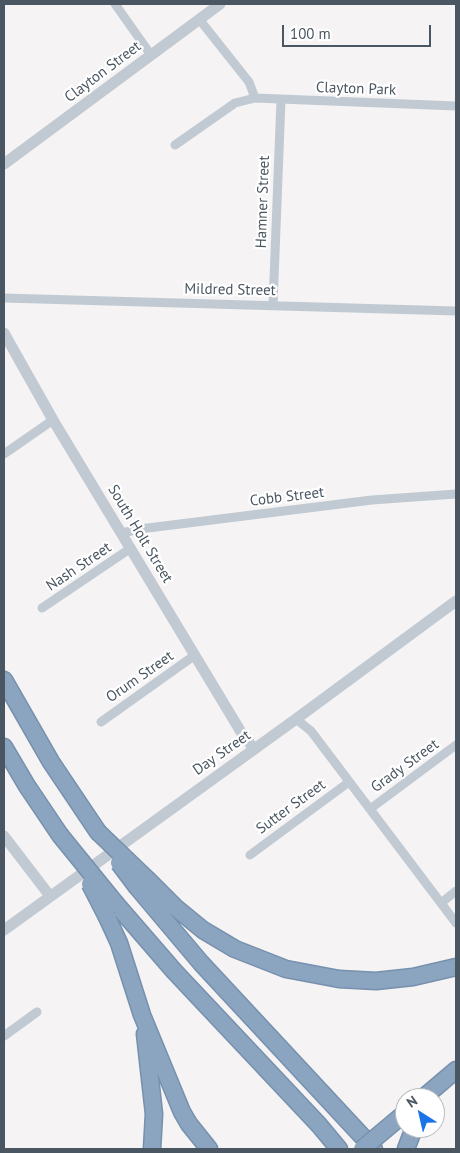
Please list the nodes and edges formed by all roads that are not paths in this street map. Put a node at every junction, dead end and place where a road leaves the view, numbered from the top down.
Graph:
1 (115, 4) edge
2 (220, 4) edge
3 (199, 19) junction
4 (151, 55) junction
5 (255, 98) junction
6 (281, 100) junction
7 (456, 106) edge
8 (174, 145) dead end
9 (4, 164) edge
10 (4, 298) edge
11 (273, 304) junction
12 (456, 310) edge
13 (4, 333) edge
14 (53, 420) junction
15 (4, 454) edge
16 (456, 494) edge
17 (122, 533) junction
18 (131, 548) junction
19 (456, 601) edge
20 (42, 608) dead end
21 (195, 655) junction
22 (4, 680) edge
23 (296, 719) junction
24 (102, 722) dead end
25 (456, 745) edge
26 (4, 747) edge
27 (254, 749) junction
28 (348, 782) junction
29 (370, 808) junction
30 (4, 836) edge
31 (250, 855) dead end
32 (142, 883) junction
33 (456, 891) edge
34 (50, 896) junction
35 (441, 903) junction
36 (112, 911) junction
37 (456, 923) edge
38 (4, 930) edge
39 (456, 966) edge
40 (37, 1012) dead end
41 (142, 1015) junction
42 (4, 1036) edge
43 (456, 1070) edge
44 (456, 1074) edge
45 (435, 1088) edge
46 (443, 1088) edge
47 (395, 1121) edge
48 (152, 1149) edge
49 (209, 1149) edge
50 (339, 1149) edge
51 (362, 1149) edge
52 (374, 1149) edge

1 - 4 street
2 - 3 street, Clayton Street
3 - 4 street, Clayton Street
3 - 5 street
4 - 9 street, Clayton Street
5 - 6 street, Clayton Park
5 - 8 street
6 - 7 street, Clayton Park
6 - 11 street, Hamner Street
10 - 11 street, Mildred Street
11 - 12 street, Mildred Street
13 - 14 street, South Holt Street
14 - 15 street
14 - 17 street, South Holt Street
16 - 17 street, Cobb Street
17 - 18 street, South Holt Street
18 - 20 street, Nash Street
18 - 21 street, South Holt Street
19 - 23 street, Day Street
21 - 24 street, Orum Street
21 - 27 street, South Holt Street
22 - 32 highway, bridge
23 - 27 street, Day Street
23 - 28 street
25 - 29 street, Grady Street
26 - 36 highway, bridge
27 - 34 street, Day Street
28 - 29 street
28 - 31 street, Sutter Street
29 - 35 street
30 - 34 street
32 - 39 highway
32 - 52 highway
33 - 35 street
34 - 38 street, Day Street
35 - 37 street
36 - 41 highway
36 - 50 highway
40 - 42 street
41 - 48 highway
41 - 49 highway
43 - 45 highway
44 - 46 highway
47 - 51 highway, bridge

